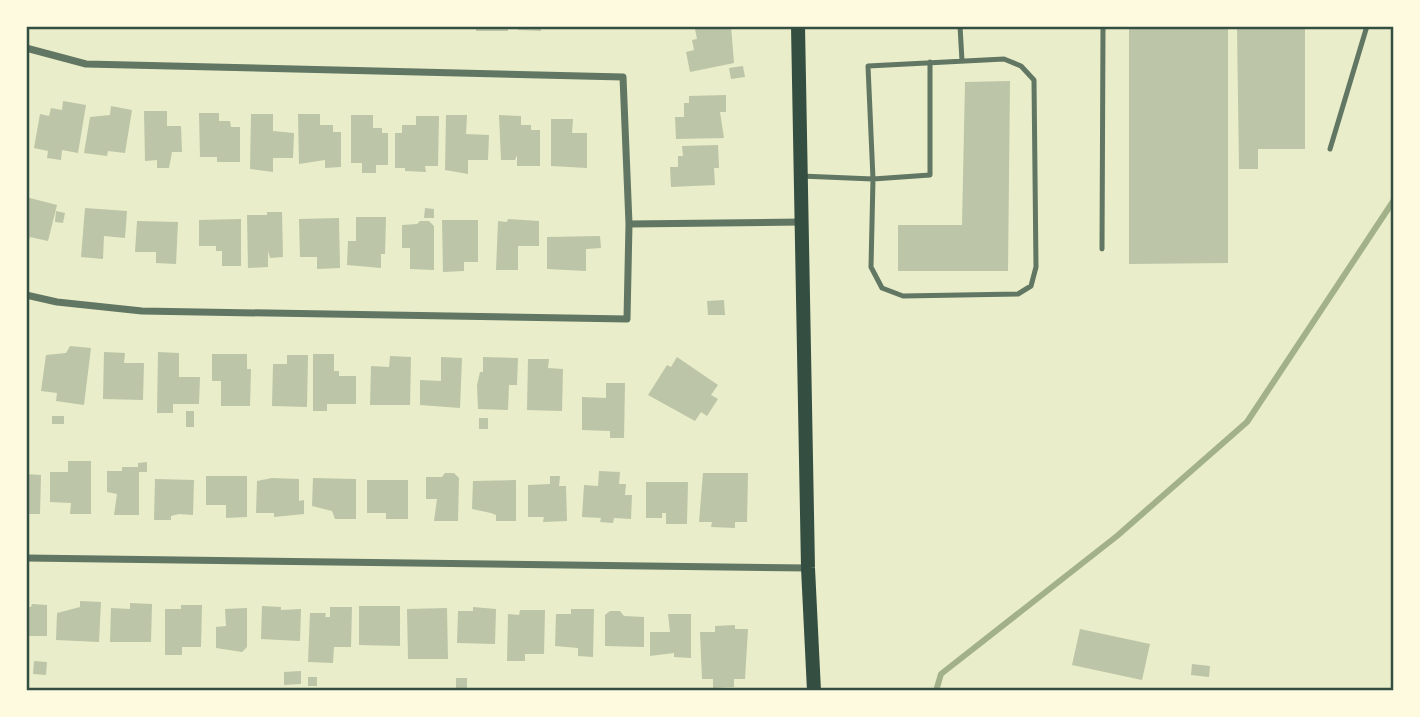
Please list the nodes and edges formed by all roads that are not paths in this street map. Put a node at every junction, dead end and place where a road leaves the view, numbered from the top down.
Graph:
1 (798, 26) edge
2 (961, 26) edge
3 (1103, 26) edge
4 (1367, 26) edge
5 (26, 48) edge
6 (962, 61) junction
7 (930, 62) junction
8 (1330, 149) dead end
9 (800, 176) junction
10 (873, 179) junction
11 (802, 222) junction
12 (629, 224) junction
13 (1102, 248) dead end
14 (26, 295) edge
15 (26, 558) edge
16 (808, 568) junction
17 (814, 691) edge

1 - 9 main road
2 - 6 lane
3 - 13 lane
4 - 8 lane
5 - 12 street
6 - 7 lane
6 - 10 lane
7 - 10 lane
7 - 10 lane
9 - 10 lane
9 - 11 main road
11 - 12 street
11 - 16 main road
12 - 14 street
15 - 16 street
16 - 17 main road

